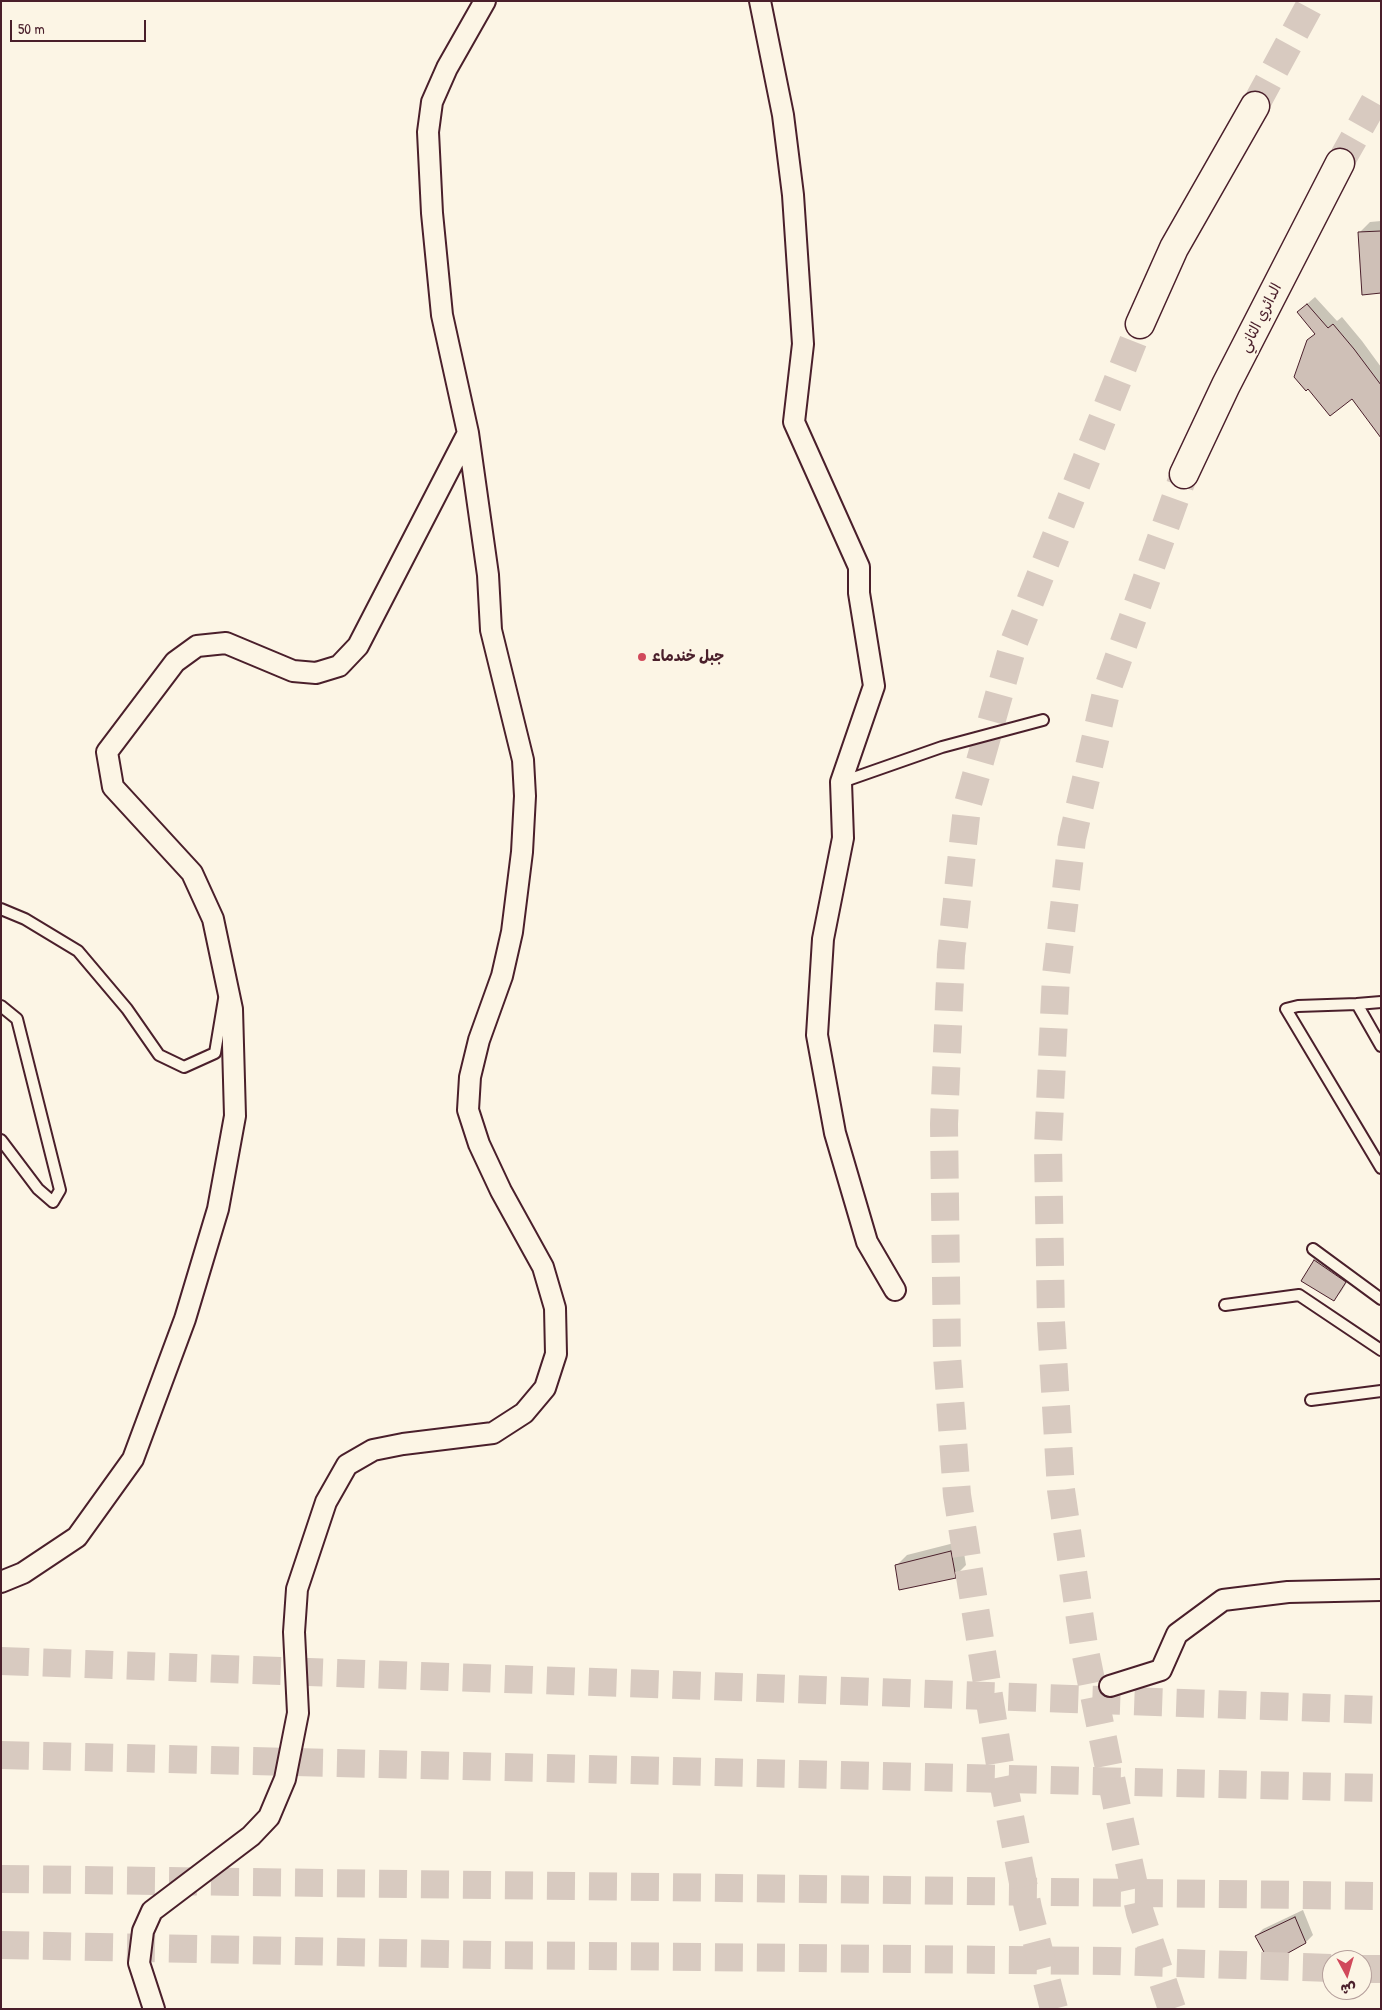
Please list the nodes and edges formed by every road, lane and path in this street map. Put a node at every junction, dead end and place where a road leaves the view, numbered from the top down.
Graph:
1 (485, 1) edge
2 (760, 1) edge
3 (1255, 106) tunnel mouth
4 (1340, 163) tunnel mouth
5 (1140, 324) tunnel mouth
6 (468, 433) junction
7 (1184, 474) tunnel mouth
8 (1043, 720) dead end
9 (841, 782) junction
10 (1, 909) edge
11 (227, 983) junction
12 (1381, 1002) edge
13 (1358, 1004) junction
14 (1, 1006) edge
15 (1381, 1046) edge
16 (1, 1140) edge
17 (1381, 1168) edge
18 (1313, 1250) dead end
19 (895, 1290) dead end
20 (1381, 1299) edge
21 (1225, 1305) dead end
22 (1381, 1350) edge
23 (1381, 1391) edge
24 (1311, 1400) dead end
25 (1, 1582) edge
26 (1381, 1590) edge
27 (1110, 1686) tunnel mouth
28 (154, 2009) edge

1 - 6 street
2 - 9 street
3 - 5 highway
4 - 7 highway, الدائري الثاني
6 - 11 street
6 - 28 street
8 - 9 lane
9 - 19 street
10 - 11 lane
11 - 25 street
12 - 13 lane
13 - 15 lane
13 - 17 lane
14 - 16 lane
18 - 20 lane
21 - 22 lane
23 - 24 lane
26 - 27 street

